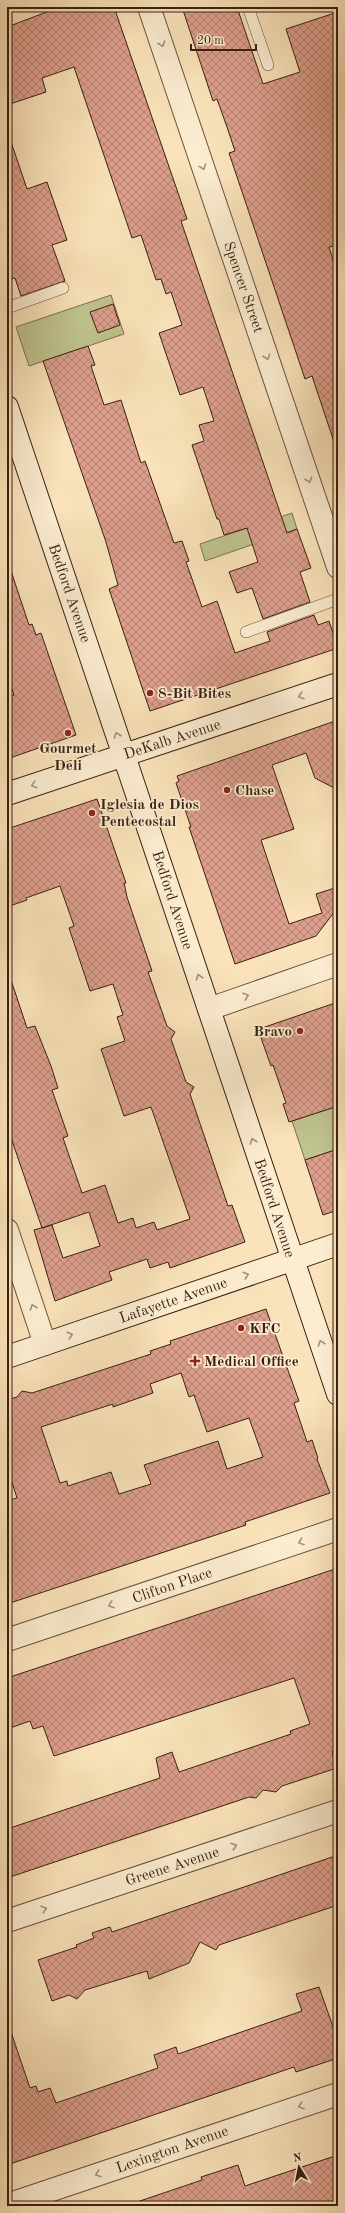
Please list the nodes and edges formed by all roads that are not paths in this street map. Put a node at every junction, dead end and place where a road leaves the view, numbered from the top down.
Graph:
1 (149, 7) edge
2 (248, 7) edge
3 (268, 65) dead end
4 (63, 288) dead end
5 (7, 308) edge
6 (7, 407) edge
7 (338, 567) edge
8 (338, 600) edge
9 (246, 632) dead end
10 (338, 684) edge
11 (124, 755) junction
12 (7, 794) edge
13 (338, 964) edge
14 (209, 1009) junction
15 (7, 1230) edge
16 (338, 1244) edge
17 (292, 1259) junction
18 (45, 1344) junction
19 (7, 1357) edge
20 (338, 1394) edge
21 (338, 1529) edge
22 (7, 1640) edge
23 (338, 1811) edge
24 (7, 1921) edge
25 (338, 2094) edge
26 (7, 2205) edge

1 -> 7 street, Spencer Street
2 - 3 lane
4 - 5 lane
11 -> 6 street, Bedford Avenue
8 - 9 lane
10 -> 11 street, DeKalb Avenue
11 -> 12 street, DeKalb Avenue
14 -> 11 street, Bedford Avenue
14 -> 13 street
17 -> 14 street, Bedford Avenue
18 -> 15 street
16 - 17 street, Lafayette Avenue
18 -> 17 street, Lafayette Avenue
20 -> 17 street, Bedford Avenue
18 - 19 street, Lafayette Avenue
21 -> 22 street, Clifton Place
24 -> 23 street, Greene Avenue
25 -> 26 street, Lexington Avenue

